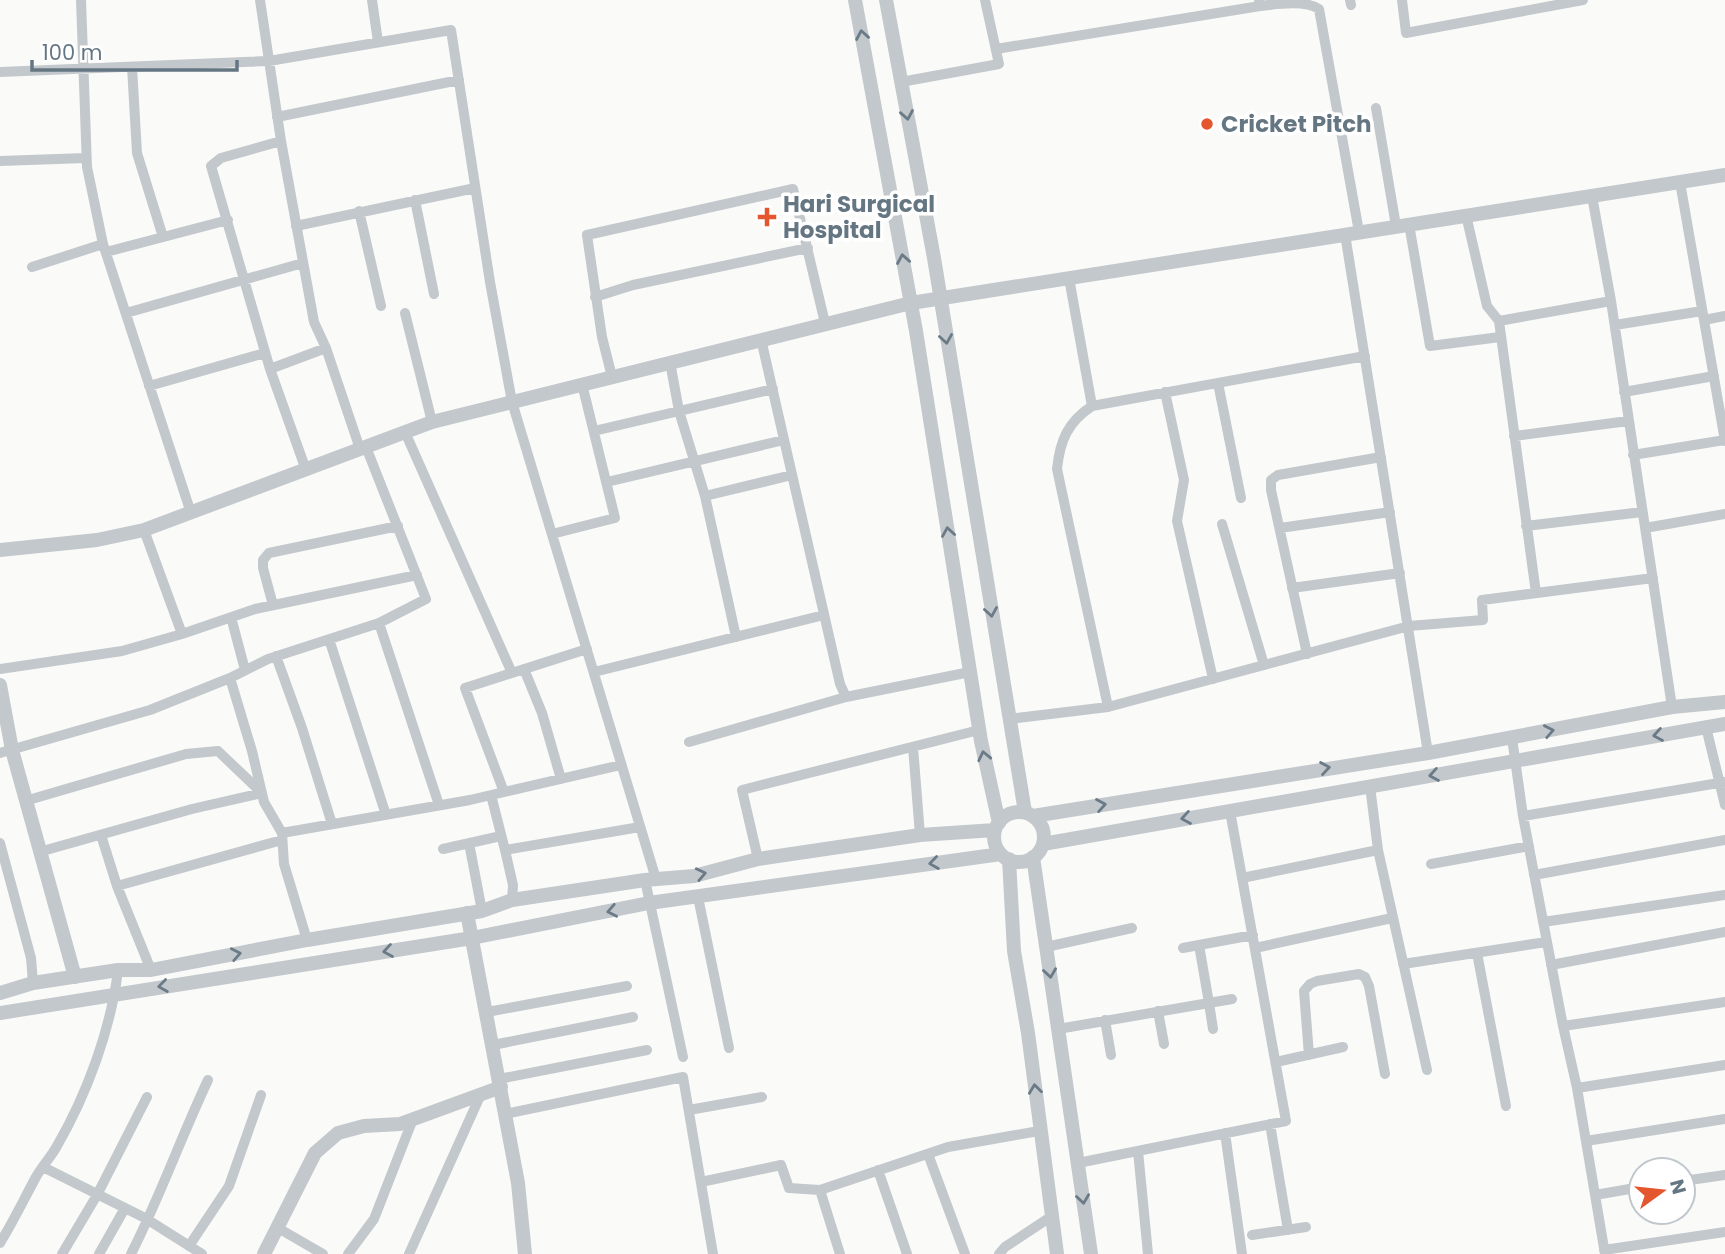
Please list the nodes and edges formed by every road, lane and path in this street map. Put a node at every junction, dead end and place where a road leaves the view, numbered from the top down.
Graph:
1 (81, 0) edge
2 (260, 0) edge
3 (372, 0) edge
4 (855, 0) edge
5 (886, 0) edge
6 (985, 0) edge
7 (1402, 0) edge
8 (1583, 0) edge
9 (1259, 3) edge
10 (378, 43) junction
11 (996, 49) junction
12 (269, 61) junction
13 (131, 67) junction
14 (83, 69) junction
15 (0, 72) edge
16 (459, 80) junction
17 (901, 82) junction
18 (1376, 108) dead end
19 (277, 117) junction
20 (281, 141) junction
21 (86, 158) junction
22 (0, 161) edge
23 (1725, 175) edge
24 (1679, 182) junction
25 (475, 188) junction
26 (1592, 196) junction
27 (415, 200) junction
28 (359, 211) junction
29 (1466, 215) junction
30 (228, 220) junction
31 (1402, 225) junction
32 (296, 226) junction
33 (1352, 233) junction
34 (163, 237) junction
35 (808, 247) junction
36 (104, 248) junction
37 (303, 263) junction
38 (32, 267) dead end
39 (1069, 278) junction
40 (245, 281) junction
41 (434, 294) dead end
42 (595, 297) junction
43 (939, 298) junction
44 (1611, 301) junction
45 (911, 303) junction
46 (381, 306) dead end
47 (126, 313) junction
48 (405, 313) dead end
49 (1703, 315) junction
50 (1725, 316) edge
51 (1499, 321) junction
52 (825, 323) junction
53 (1615, 325) junction
54 (1500, 337) junction
55 (761, 339) junction
56 (326, 348) junction
57 (265, 354) junction
58 (1365, 356) junction
59 (670, 362) junction
60 (270, 369) junction
61 (612, 376) junction
62 (1714, 376) junction
63 (1218, 383) junction
64 (582, 384) junction
65 (149, 386) junction
66 (772, 389) junction
67 (1165, 392) junction
68 (1624, 392) junction
69 (512, 402) junction
70 (1092, 405) junction
71 (679, 411) junction
72 (1628, 421) junction
73 (432, 422) junction
74 (594, 431) junction
75 (405, 432) junction
76 (1514, 436) junction
77 (784, 440) junction
78 (1725, 440) edge
79 (363, 448) junction
80 (1633, 455) junction
81 (1381, 457) junction
82 (695, 462) junction
83 (306, 470) junction
84 (792, 475) junction
85 (607, 482) junction
86 (705, 496) junction
87 (1241, 498) dead end
88 (1390, 512) junction
89 (1642, 512) junction
90 (191, 513) junction
91 (1725, 514) edge
92 (1222, 524) dead end
93 (398, 526) junction
94 (1526, 526) junction
95 (1280, 528) junction
96 (1645, 528) junction
97 (144, 530) junction
98 (552, 534) junction
99 (0, 550) edge
100 (1400, 573) junction
101 (417, 575) junction
102 (1653, 578) junction
103 (1292, 588) junction
104 (1535, 593) junction
105 (273, 605) junction
106 (824, 615) junction
107 (231, 617) junction
108 (379, 623) junction
109 (1409, 626) junction
110 (182, 634) junction
111 (736, 637) junction
112 (328, 639) junction
113 (587, 649) junction
114 (1307, 654) junction
115 (276, 656) junction
116 (1264, 665) junction
117 (0, 669) edge
118 (524, 669) junction
119 (245, 670) junction
120 (594, 672) junction
121 (970, 672) junction
122 (512, 673) junction
123 (230, 678) junction
124 (1213, 679) junction
125 (0, 685) edge
126 (846, 697) junction
127 (1725, 702) edge
128 (1108, 707) junction
129 (1672, 707) junction
130 (1009, 719) junction
131 (1725, 724) edge
132 (1706, 727) junction
133 (979, 730) junction
134 (1512, 738) junction
135 (689, 742) dead end
136 (913, 747) junction
137 (6, 751) edge
138 (1428, 753) junction
139 (1516, 760) junction
140 (621, 765) junction
141 (561, 779) junction
142 (1722, 782) edge
143 (1370, 786) junction
144 (504, 792) junction
145 (262, 793) junction
146 (491, 795) junction
147 (26, 801) junction
148 (439, 805) junction
149 (1725, 805) edge
150 (1230, 811) junction
151 (1029, 814) junction
152 (386, 815) junction
153 (1523, 816) junction
154 (332, 824) junction
155 (997, 826) junction
156 (640, 827) junction
157 (102, 835) junction
158 (920, 835) junction
159 (501, 836) junction
160 (282, 837) junction
161 (1725, 840) edge
162 (0, 843) edge
163 (469, 843) junction
164 (1043, 844) junction
165 (1529, 846) junction
166 (443, 849) dead end
167 (1378, 849) junction
168 (505, 850) junction
169 (39, 852) junction
170 (1005, 857) junction
171 (1033, 857) junction
172 (758, 859) junction
173 (1431, 864) dead end
174 (1534, 875) junction
175 (1242, 878) junction
176 (650, 879) junction
177 (117, 886) junction
178 (1725, 895) edge
179 (698, 897) junction
180 (512, 900) junction
181 (649, 904) junction
182 (475, 912) junction
183 (1392, 918) junction
184 (1543, 922) junction
185 (1132, 928) dead end
186 (1725, 932) edge
187 (1252, 935) junction
188 (472, 937) junction
189 (306, 940) junction
190 (1546, 942) junction
191 (1199, 945) junction
192 (1046, 947) junction
193 (1183, 948) dead end
194 (1255, 948) junction
195 (1477, 953) junction
196 (1403, 964) junction
197 (1551, 965) junction
198 (118, 970) junction
199 (151, 970) junction
200 (75, 977) junction
201 (33, 983) junction
202 (627, 986) dead end
203 (0, 993) edge
204 (116, 993) junction
205 (1232, 999) dead end
206 (1725, 1002) edge
207 (1209, 1003) junction
208 (1158, 1011) junction
209 (487, 1012) junction
210 (0, 1013) edge
211 (633, 1017) dead end
212 (1105, 1020) junction
213 (1563, 1026) junction
214 (1058, 1029) junction
215 (1213, 1029) dead end
216 (1164, 1044) dead end
217 (493, 1045) junction
218 (1343, 1047) dead end
219 (729, 1048) dead end
220 (647, 1050) dead end
221 (1111, 1055) dead end
222 (1309, 1055) junction
223 (683, 1057) dead end
224 (1276, 1062) junction
225 (1725, 1065) edge
226 (1427, 1070) dead end
227 (1385, 1074) dead end
228 (208, 1080) dead end
229 (500, 1083) junction
230 (1577, 1087) junction
231 (481, 1094) junction
232 (261, 1095) dead end
233 (147, 1097) dead end
234 (762, 1097) dead end
235 (1506, 1107) dead end
236 (689, 1110) junction
237 (505, 1114) junction
238 (413, 1119) junction
239 (1725, 1119) edge
240 (1270, 1124) junction
241 (1039, 1131) junction
242 (1225, 1133) junction
243 (1586, 1141) junction
244 (1138, 1151) junction
245 (928, 1153) junction
246 (1078, 1163) junction
247 (43, 1167) junction
248 (878, 1170) junction
249 (1725, 1175) edge
250 (1697, 1179) edge
251 (701, 1182) junction
252 (1627, 1190) edge
253 (820, 1191) junction
254 (97, 1195) junction
255 (1595, 1195) junction
256 (125, 1209) junction
257 (1052, 1216) junction
258 (148, 1221) junction
259 (1306, 1227) dead end
260 (278, 1228) junction
261 (1288, 1230) junction
262 (1725, 1232) edge
263 (1252, 1236) dead end
264 (0, 1243) edge
265 (189, 1246) junction
266 (1604, 1252) edge
267 (62, 1254) edge
268 (99, 1254) edge
269 (131, 1254) edge
270 (202, 1254) edge
271 (264, 1254) edge
272 (323, 1254) edge
273 (348, 1254) edge
274 (409, 1254) edge
275 (525, 1254) edge
276 (713, 1254) edge
277 (841, 1254) edge
278 (907, 1254) edge
279 (965, 1254) edge
280 (999, 1254) edge
281 (1058, 1254) edge
282 (1091, 1254) edge
283 (1148, 1254) edge
284 (1242, 1254) edge

1 - 14 street
2 - 12 street
3 - 10 street
45 -> 4 street
5 - 17 street
6 - 11 street
7 - 8 street
9 - 11 street
9 - 33 street
10 - 12 street
10 - 16 street
11 - 17 street
12 - 13 street
12 - 19 street
13 - 14 street
13 - 34 street
14 - 15 street
14 - 21 street
16 - 19 street
16 - 25 street
17 -> 43 street
18 - 31 street
19 - 20 street
20 - 30 street
20 - 32 street
21 - 22 street
21 - 36 street
23 - 24 street
24 - 26 street
24 - 49 street
25 - 27 street
25 - 69 street
26 - 29 street
26 - 44 street
27 - 28 street
27 - 41 street
28 - 32 street
28 - 46 street
29 - 31 street
29 - 51 street
30 - 34 street
30 - 40 street
31 - 33 street
31 - 54 street
32 - 37 street
33 - 39 street
33 - 58 street
34 - 36 street
35 - 42 street
35 - 42 street
35 - 52 street
36 - 38 street
36 - 47 street
37 - 40 street
37 - 56 street
39 - 43 street
39 - 70 street
40 - 47 street
40 - 57 street
42 - 61 street
43 - 45 street
43 -> 130 street
44 - 51 street
44 - 53 street
45 - 52 street
121 -> 45 street
47 - 65 street
48 - 73 street
49 - 50 street
49 - 53 street
49 - 62 street
51 - 54 street
52 - 55 street
53 - 68 street
54 - 76 street
55 - 59 street
55 - 66 street
56 - 60 street
56 - 79 street
57 - 60 street
57 - 65 street
58 - 63 street
58 - 81 street
59 - 61 street
59 - 71 street
60 - 83 street
61 - 64 street
62 - 68 street
62 - 78 street
63 - 67 street
63 - 87 street
64 - 69 street
64 - 74 street
65 - 90 street
66 - 71 street
66 - 77 street
67 - 70 street
67 - 124 street
68 - 72 street
69 - 73 street
69 - 98 street
70 - 128 street
71 - 74 street
71 - 82 street
72 - 76 street
72 - 80 street
73 - 75 street
74 - 85 street
75 - 79 street
75 - 122 street
76 - 94 street
77 - 82 street
77 - 84 street
78 - 80 street
79 - 83 street
79 - 93 street
80 - 89 street
81 - 88 street
81 - 95 street
82 - 85 street
82 - 86 street
83 - 90 street
84 - 86 street
84 - 106 street
85 - 98 street
86 - 111 street
88 - 95 street
88 - 100 street
89 - 94 street
89 - 96 street
90 - 97 street
91 - 96 street
92 - 116 street
93 - 101 street
93 - 105 street
94 - 104 street
95 - 103 street
96 - 102 street
97 - 99 street
97 - 110 street
98 - 113 street
100 - 103 street
100 - 109 street
101 - 105 street
101 - 108 street
102 - 104 street
102 - 129 street
103 - 114 street
104 - 109 street
105 - 107 street
106 - 111 street
106 - 126 street
107 - 110 street
107 - 119 street
108 - 112 street
108 - 148 street
109 - 114 street
109 - 138 street
110 - 117 street
111 - 120 street
112 - 115 street
112 - 152 street
113 - 118 street
113 - 120 street
114 - 116 street
115 - 119 street
115 - 154 street
116 - 124 street
118 - 122 street
118 - 141 street
119 - 123 street
120 - 140 street
121 - 126 street
121 - 133 street
122 - 144 street
123 - 137 street
123 - 145 street
124 - 128 street
125 - 137 street
126 - 135 street
127 - 129 street
128 - 130 street
134 -> 129 street
130 - 151 street
131 - 132 street
132 -> 139 street
132 - 142 street
133 - 136 street
155 -> 133 street
134 - 138 street
134 - 139 street
136 - 158 street
136 - 172 street
137 - 147 street
151 -> 138 street
139 -> 143 street
139 - 153 street
140 - 141 street
140 - 156 street
141 - 144 street
142 - 149 street
142 - 153 street
143 - 150 street
143 - 167 street
144 - 146 street
145 - 147 street
145 - 157 street
145 - 160 street
146 - 148 street
146 - 159 street
147 - 169 street
148 - 152 street
150 -> 164 street
150 - 175 street
151 - 155 street
151 - 164 street
152 - 154 street
153 - 165 street
154 - 160 street
155 - 158 street
155 - 170 street
156 - 168 street
156 - 176 street
157 - 169 street
157 - 177 street
158 - 172 street
159 - 163 street
159 - 168 street
160 - 177 street
160 - 189 street
161 - 174 street
162 - 201 street
163 - 166 street
163 - 182 street
164 - 171 street
165 - 173 street
165 - 174 street
167 - 175 street
167 - 183 street
168 - 180 street
169 - 200 street
170 - 171 street
170 -> 179 street
241 -> 170 street
171 - 192 street
176 -> 172 street
174 - 184 street
175 - 187 street
176 - 180 street
176 - 181 street
177 - 199 street
178 - 184 street
179 - 181 street
179 - 219 street
180 - 182 street
181 -> 188 street
181 - 223 street
182 - 188 street
182 - 189 street
183 - 194 street
183 - 196 street
184 - 190 street
185 - 192 street
186 - 197 street
187 - 191 street
187 - 194 street
188 -> 204 street
188 - 209 street
199 -> 189 street
190 - 195 street
190 - 197 street
191 - 193 street
191 - 207 street
192 -> 214 street
194 - 224 street
195 - 196 street
195 - 235 street
196 - 226 street
197 - 213 street
198 - 199 street
198 - 200 street
198 - 204 street
200 - 201 street
201 - 203 street
202 - 209 street
204 - 210 street
204 - 247 street
205 - 207 street
206 - 213 street
207 - 208 street
207 - 215 street
208 - 212 street
208 - 216 street
209 - 217 street
211 - 217 street
212 - 214 street
212 - 221 street
213 - 230 street
214 - 246 street
217 - 229 street
218 - 222 street
220 - 229 street
222 - 224 street
222 - 227 street
224 - 240 street
225 - 230 street
228 - 258 street
229 - 231 street
229 - 237 street
230 - 243 street
231 - 238 street
231 - 274 street
232 - 265 street
233 - 254 street
234 - 236 street
236 - 237 street
236 - 251 street
237 - 275 street
238 - 260 street
238 - 273 street
239 - 243 street
240 - 242 street
240 - 261 street
241 - 245 street
241 - 257 street
242 - 244 street
242 - 284 street
243 - 255 street
244 - 246 street
244 - 283 street
245 - 248 street
245 - 279 street
246 -> 282 street
247 - 254 street
247 - 264 street
248 - 253 street
248 - 278 street
249 - 250 street
251 - 253 street
251 - 276 street
252 - 255 street
253 - 277 street
254 - 256 street
254 - 267 street
255 - 266 street
256 - 258 street
256 - 268 street
257 - 280 street
257 - 281 street
258 - 265 street
258 - 269 street
259 - 261 street
260 - 271 street
260 - 272 street
261 - 263 street
262 - 266 street
265 - 270 street

